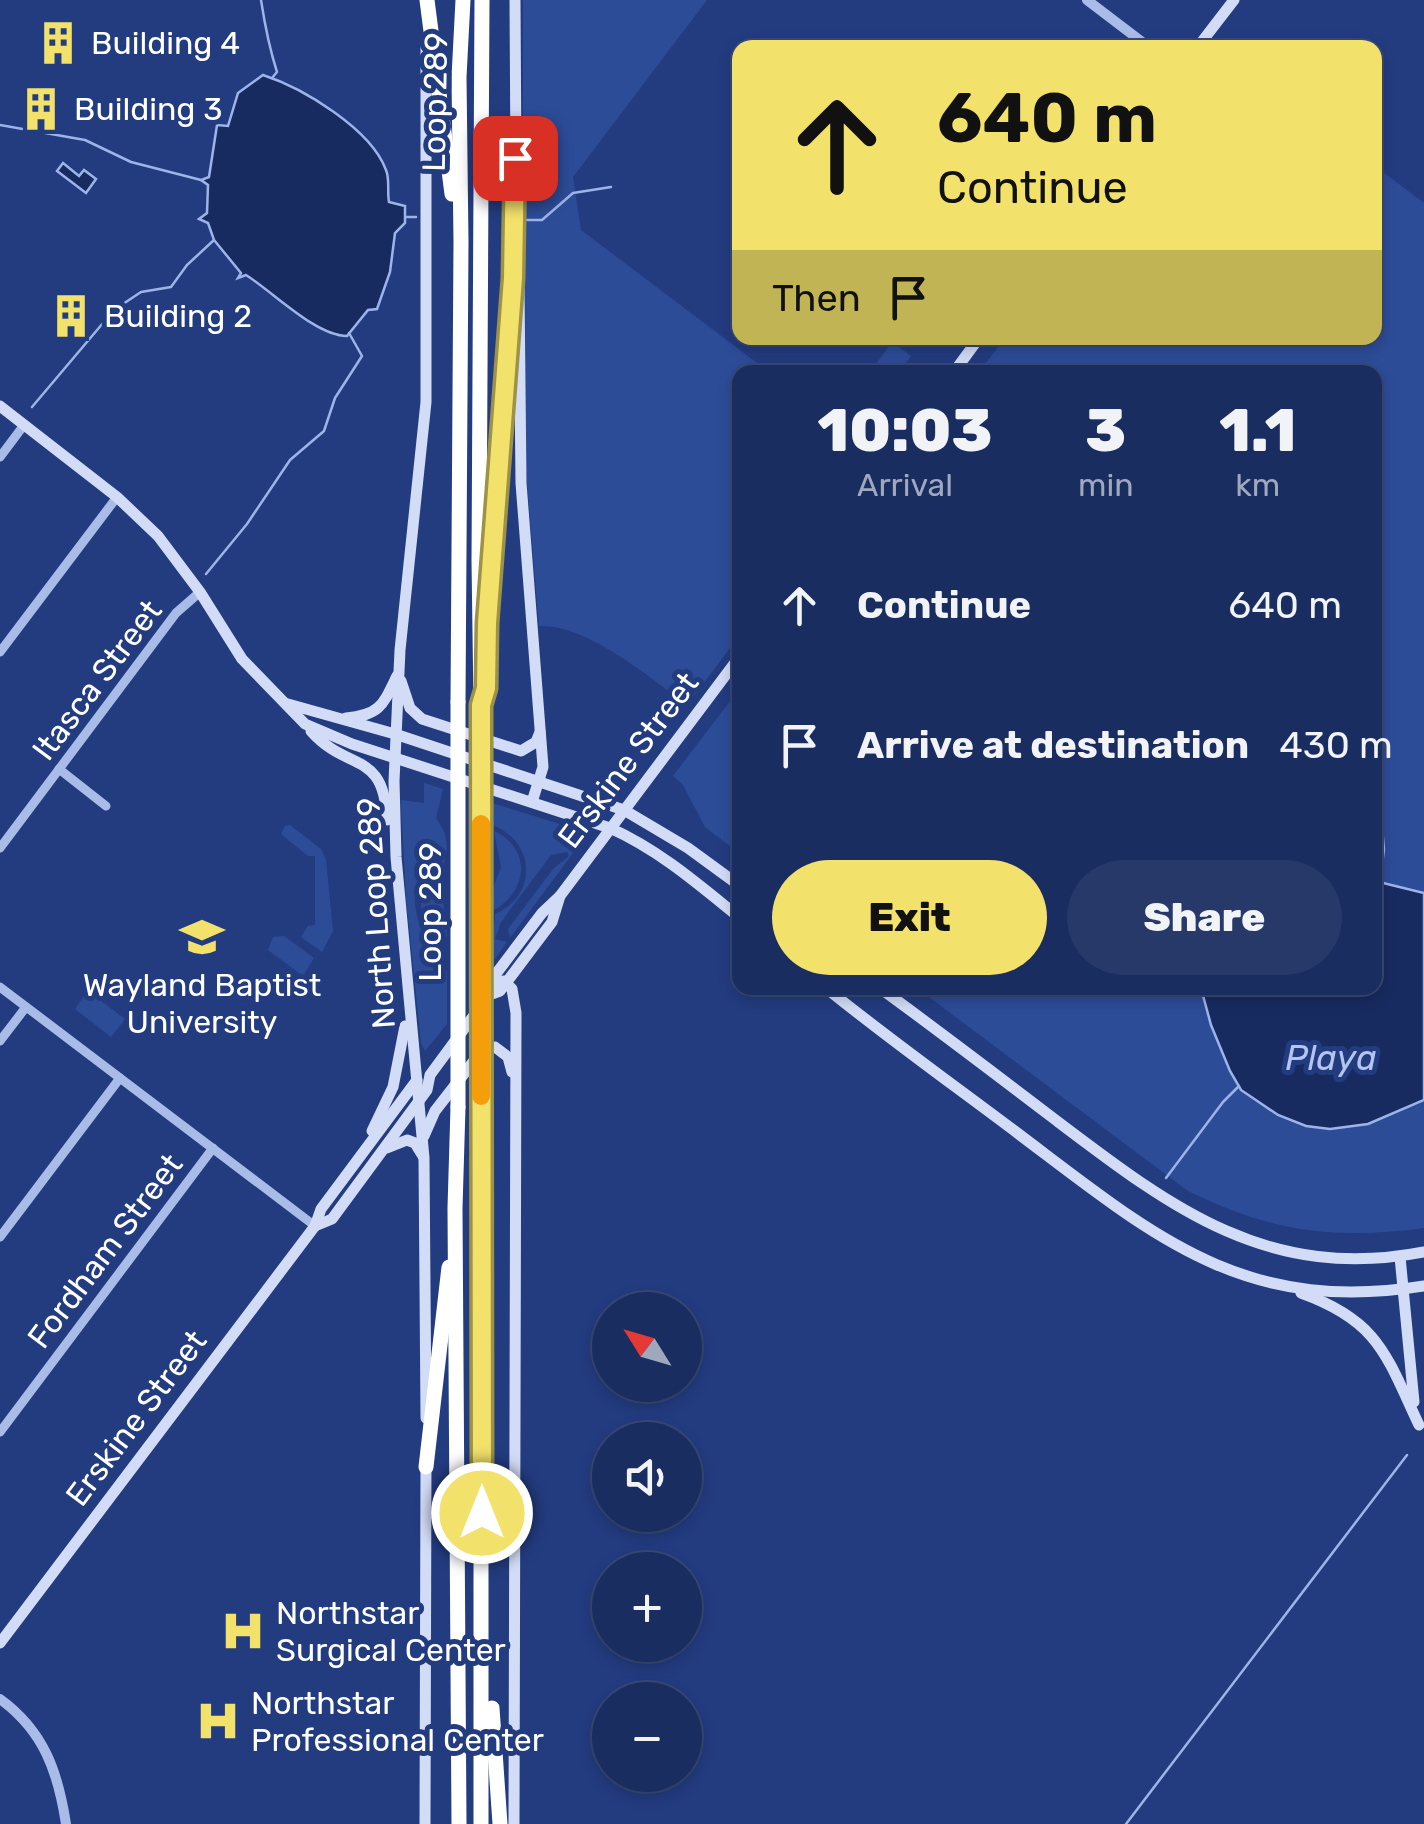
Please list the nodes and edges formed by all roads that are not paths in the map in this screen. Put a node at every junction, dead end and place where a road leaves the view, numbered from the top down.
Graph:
1 (427, 0) edge
2 (463, 0) edge
3 (482, 0) edge
4 (515, 0) edge
5 (1087, 0) edge
6 (1234, 0) edge
7 (1140, 40) edge
8 (1203, 40) edge
9 (515, 158) junction
10 (459, 400) junction
11 (0, 406) edge
12 (24, 424) junction
13 (0, 457) edge
14 (117, 496) junction
15 (200, 592) junction
16 (0, 652) edge
17 (732, 667) edge
18 (398, 672) junction
19 (288, 704) junction
20 (481, 705) junction
21 (340, 718) junction
22 (305, 724) junction
23 (541, 729) junction
24 (396, 734) junction
25 (394, 758) junction
26 (59, 769) junction
27 (539, 782) junction
28 (532, 802) junction
29 (106, 806) dead end
30 (624, 810) junction
31 (610, 828) junction
32 (0, 848) edge
33 (396, 857) junction
34 (732, 880) edge
35 (560, 896) junction
36 (732, 912) edge
37 (506, 983) junction
38 (0, 987) edge
39 (489, 989) junction
40 (835, 995) edge
41 (889, 995) edge
42 (408, 996) junction
43 (26, 1007) junction
44 (0, 1041) edge
45 (430, 1075) junction
46 (120, 1078) junction
47 (416, 1080) junction
48 (516, 1091) junction
49 (419, 1100) junction
50 (423, 1140) junction
51 (213, 1148) junction
52 (383, 1150) junction
53 (424, 1158) junction
54 (348, 1172) junction
55 (456, 1208) junction
56 (316, 1226) junction
57 (0, 1237) edge
58 (1424, 1252) edge
59 (1400, 1257) junction
60 (1278, 1284) junction
61 (1424, 1286) edge
62 (1403, 1290) junction
63 (1419, 1425) junction
64 (0, 1432) edge
65 (1424, 1439) edge
66 (426, 1467) junction
67 (482, 1546) junction
68 (0, 1642) edge
69 (0, 1699) edge
70 (66, 1824) edge
71 (425, 1824) edge
72 (459, 1824) edge
73 (482, 1824) edge
74 (500, 1824) edge
75 (514, 1824) edge

1 - 10 highway
1 - 18 main road, North Loop 289
2 - 10 highway, Loop 289
3 - 20 highway, Loop 289
4 - 9 main road
5 - 7 street
6 - 8 main road
9 - 20 highway
9 - 23 main road
10 - 55 highway, Loop 289, bridge
11 - 12 main road
12 - 13 street
12 - 14 main road
14 - 15 main road
14 - 16 street
15 - 19 main road
15 - 26 street, Itasca Street
17 - 30 main road, Erskine Street
18 - 21 main road
18 - 23 main road
18 - 24 main road, North Loop 289
19 - 21 main road
19 - 22 main road
20 - 67 highway, Loop 289, bridge
21 - 24 main road
22 - 25 main road
22 - 33 main road
23 - 27 main road
24 - 25 main road, North Loop 289
24 - 27 main road
25 - 28 main road
25 - 33 main road, North Loop 289
26 - 29 street
26 - 32 street, Itasca Street
27 - 28 main road
27 - 30 main road
28 - 31 main road
30 - 31 main road, Erskine Street
30 - 34 main road
31 - 35 main road, Erskine Street
31 - 36 main road
33 - 42 main road, North Loop 289
35 - 37 main road, Erskine Street
35 - 39 main road, Erskine Street
37 - 39 main road, Erskine Street
37 - 48 main road
38 - 43 street
39 - 45 main road, Erskine Street
40 - 60 main road
41 - 59 main road
42 - 47 main road, North Loop 289
42 - 54 main road
43 - 44 street
43 - 46 street
45 - 47 main road
45 - 49 main road, Erskine Street
46 - 51 street
46 - 57 street
47 - 49 main road, North Loop 289
47 - 54 main road, Erskine Street
48 - 50 main road
48 - 75 main road
49 - 50 main road, North Loop 289
49 - 52 main road, Erskine Street
50 - 53 main road, North Loop 289
51 - 56 street
51 - 64 street, Fordham Street
52 - 53 main road
52 - 56 main road, Erskine Street
53 - 66 main road, North Loop 289
54 - 56 main road, Erskine Street
55 - 66 highway
55 - 72 highway, Loop 289
56 - 68 main road, Erskine Street
58 - 59 main road
59 - 62 main road
60 - 62 main road
60 - 63 main road
61 - 62 main road
62 - 63 main road
63 - 65 main road
66 - 71 main road, North Loop 289
67 - 73 highway, Loop 289
67 - 74 highway
69 - 70 street

